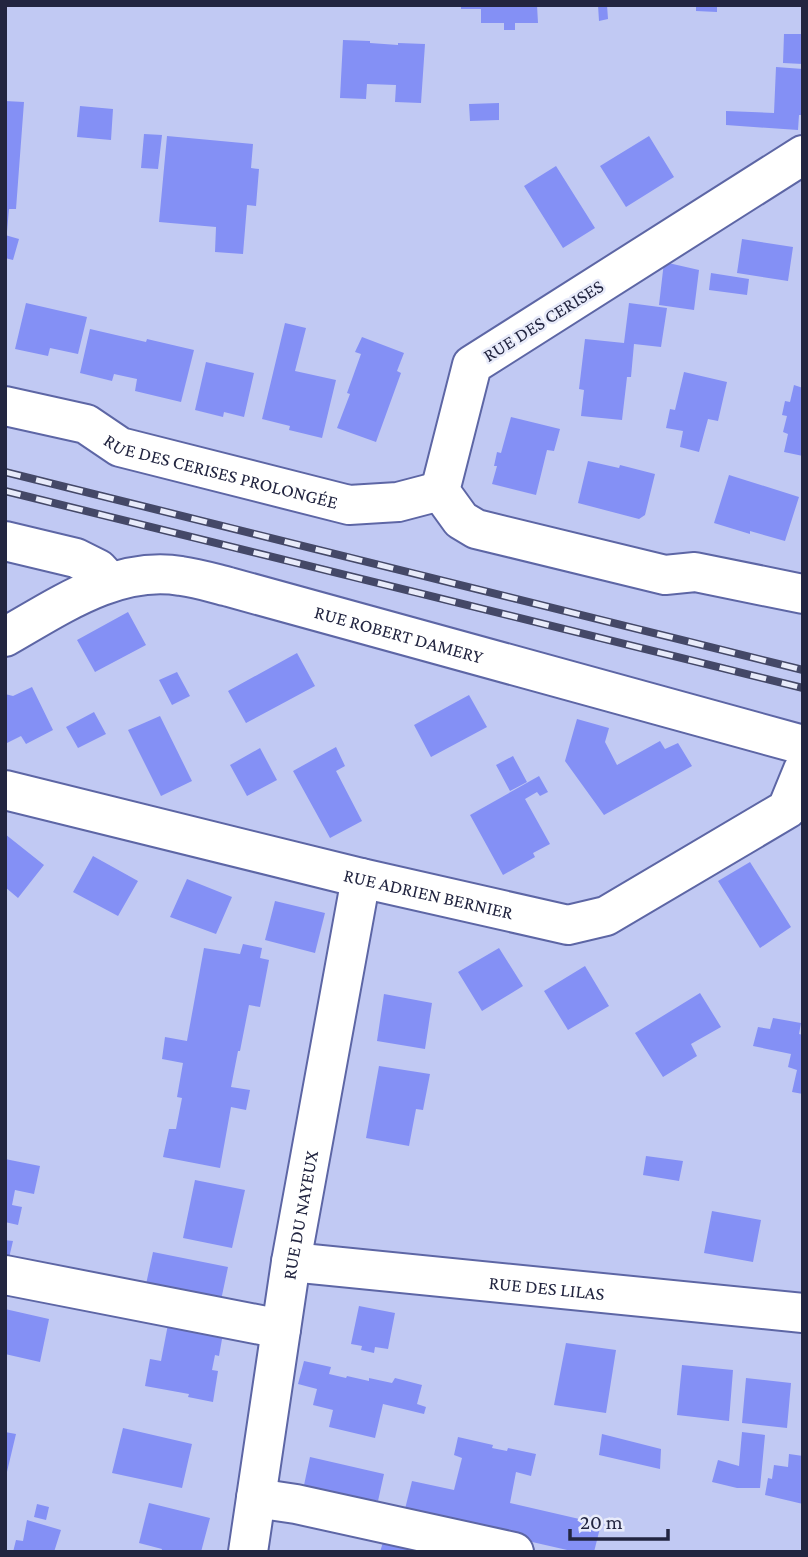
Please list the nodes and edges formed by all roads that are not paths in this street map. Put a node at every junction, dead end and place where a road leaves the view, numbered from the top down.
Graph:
1 (803, 155) edge
2 (5, 406) edge
3 (440, 491) junction
4 (5, 541) edge
5 (110, 582) junction
6 (803, 594) edge
7 (5, 637) edge
8 (803, 745) edge
9 (803, 770) edge
10 (5, 790) edge
11 (361, 878) junction
12 (291, 1262) junction
13 (5, 1275) edge
14 (803, 1313) edge
15 (281, 1329) junction
16 (256, 1498) junction
17 (248, 1552) edge
18 (514, 1552) edge

1 - 3 street, RUE DES CERISES
2 - 3 street, RUE DES CERISES PROLONGÉE
3 - 6 street
4 - 5 street
5 - 7 street, RUE ROBERT DAMERY
5 - 8 street, RUE ROBERT DAMERY
9 - 11 street, RUE ADRIEN BERNIER
10 - 11 street, RUE ADRIEN BERNIER
11 - 12 street, RUE DU NAYEUX
12 - 14 street, RUE DES LILAS
12 - 15 street, RUE DU NAYEUX
13 - 15 street
15 - 16 street, RUE DU NAYEUX
16 - 17 street, RUE DU NAYEUX
16 - 18 street

